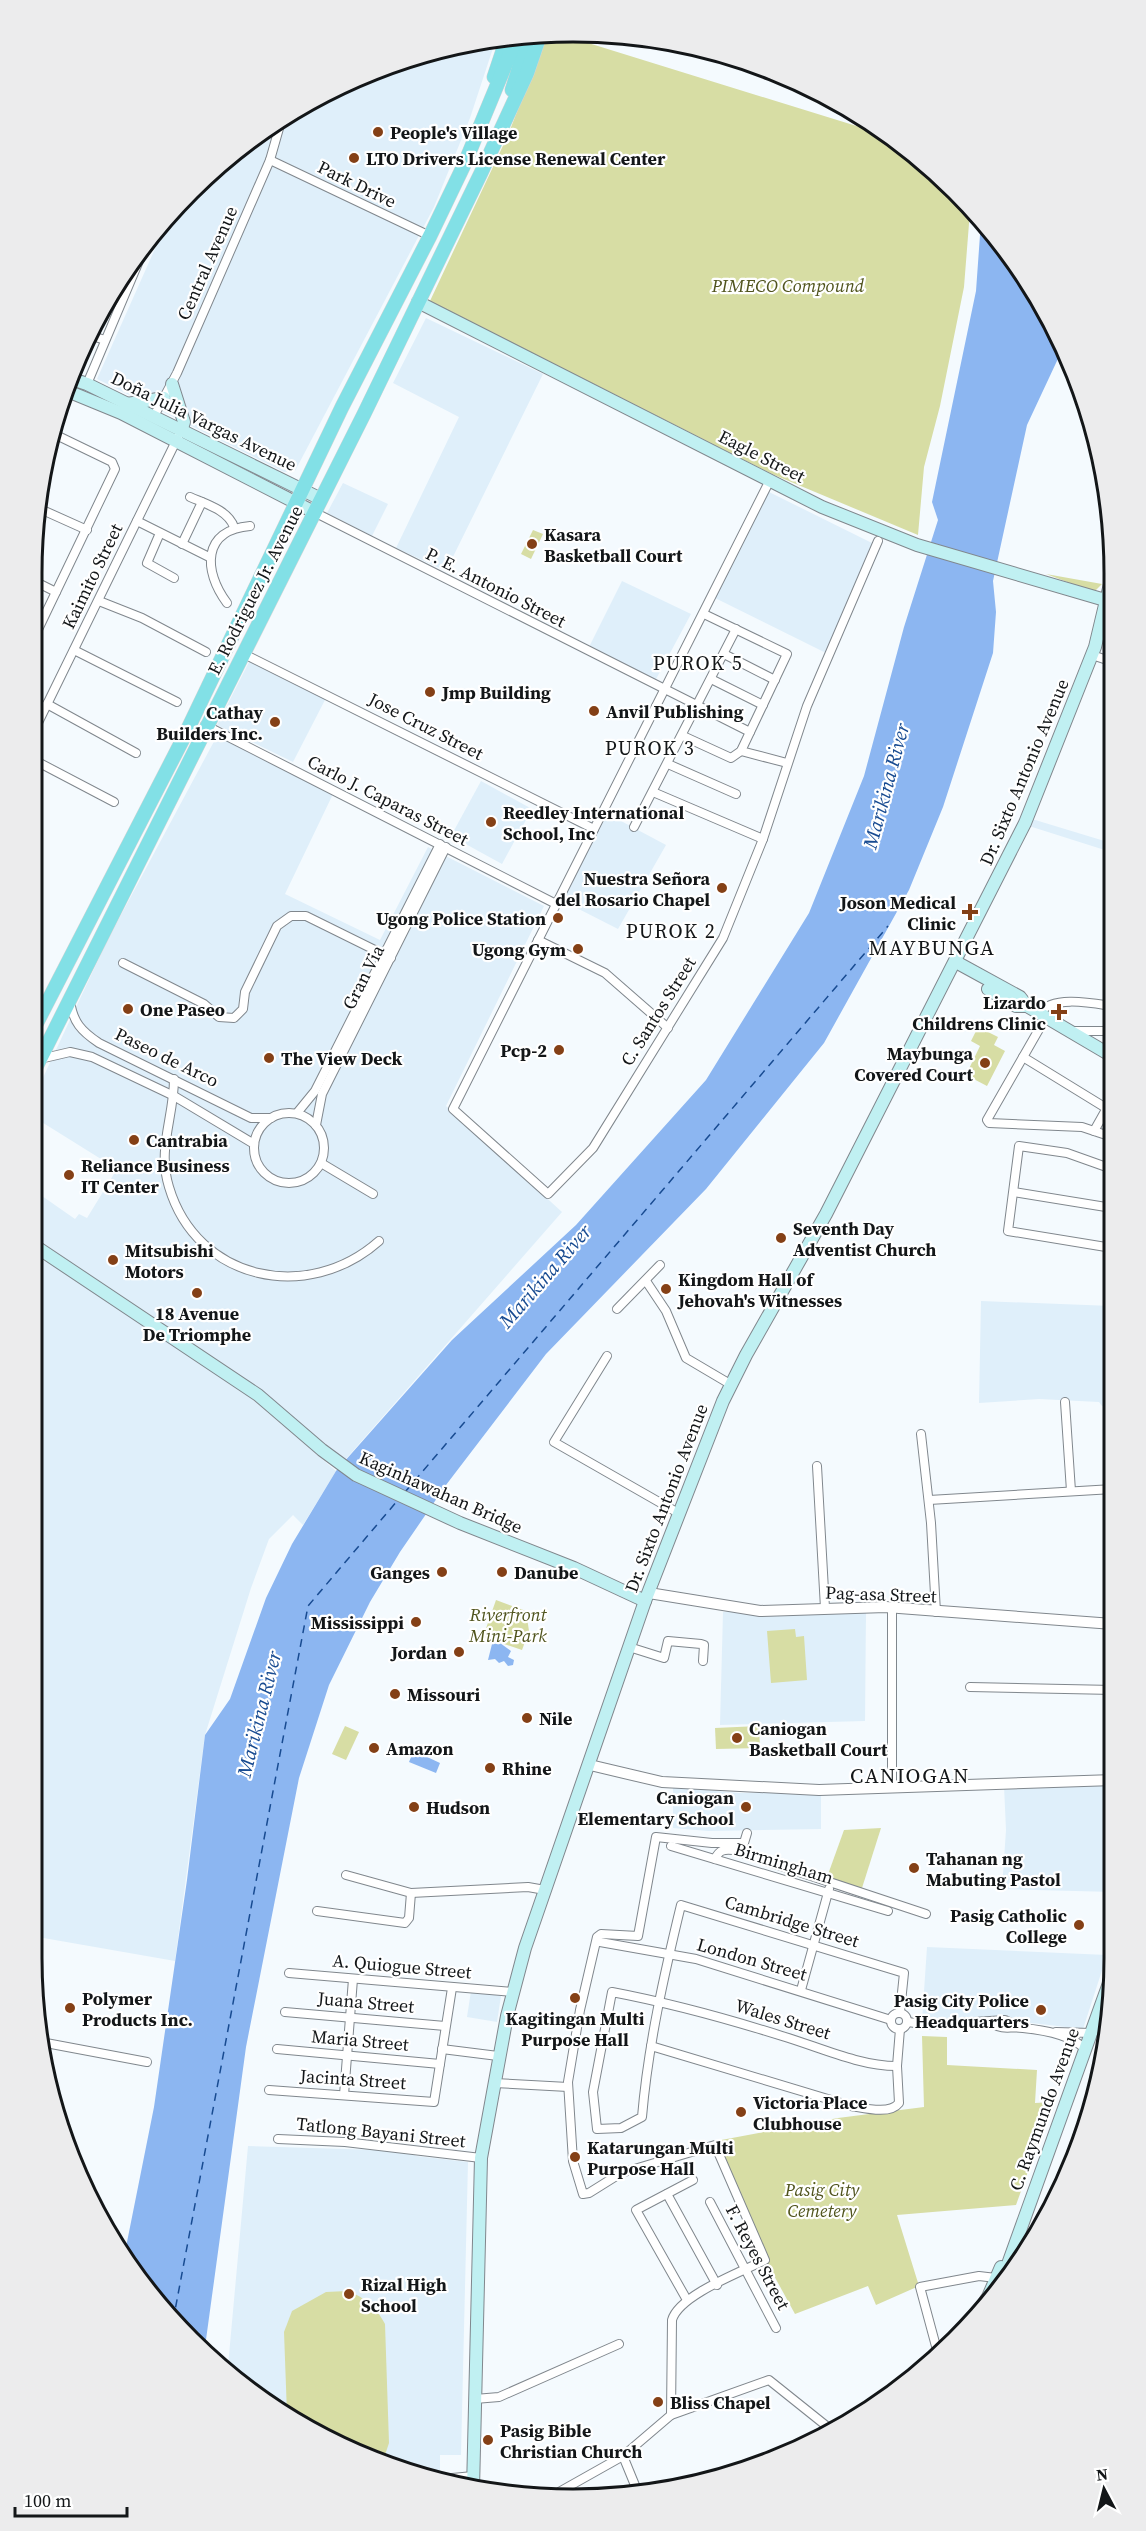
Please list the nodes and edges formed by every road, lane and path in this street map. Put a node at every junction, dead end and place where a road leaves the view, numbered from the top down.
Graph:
1 (537, 43) edge
2 (524, 45) edge
3 (516, 46) edge
4 (504, 47) edge
5 (512, 67) junction
6 (485, 111) junction
7 (504, 118) junction
8 (278, 131) edge
9 (270, 160) junction
10 (430, 236) junction
11 (132, 276) edge
12 (418, 302) junction
13 (97, 338) edge
14 (105, 340) junction
15 (78, 381) edge
16 (87, 384) junction
17 (172, 384) junction
18 (73, 393) edge
19 (164, 398) junction
20 (127, 404) junction
21 (153, 418) junction
22 (178, 436) junction
23 (60, 437) edge
24 (770, 480) junction
25 (302, 489) junction
26 (190, 497) dead end
27 (321, 499) junction
28 (202, 502) junction
29 (295, 503) junction
30 (46, 512) edge
31 (314, 512) junction
32 (136, 521) junction
33 (250, 526) dead end
34 (234, 527) junction
35 (87, 530) junction
36 (160, 533) junction
37 (878, 541) dead end
38 (182, 544) junction
39 (209, 557) junction
40 (174, 578) dead end
41 (42, 585) edge
42 (56, 592) junction
43 (1104, 600) edge
44 (99, 601) junction
45 (227, 603) dead end
46 (1104, 604) edge
47 (704, 614) junction
48 (42, 621) edge
49 (736, 629) junction
50 (74, 650) junction
51 (206, 652) dead end
52 (242, 653) junction
53 (724, 654) junction
54 (1092, 655) junction
55 (1104, 659) edge
56 (711, 679) junction
57 (775, 680) junction
58 (665, 689) junction
59 (177, 702) dead end
60 (47, 704) junction
61 (698, 705) junction
62 (763, 705) junction
63 (42, 714) edge
64 (203, 719) junction
65 (750, 732) junction
66 (683, 736) junction
67 (741, 752) junction
68 (136, 753) dead end
69 (787, 763) junction
70 (42, 764) edge
71 (669, 764) junction
72 (653, 792) junction
73 (736, 794) dead end
74 (114, 802) dead end
75 (634, 827) dead end
76 (594, 829) junction
77 (763, 839) junction
78 (443, 846) junction
79 (556, 904) junction
80 (538, 940) junction
81 (387, 956) junction
82 (123, 963) dead end
83 (954, 966) junction
84 (63, 972) junction
85 (79, 981) junction
86 (70, 1000) junction
87 (1104, 1005) edge
88 (42, 1013) edge
89 (1043, 1015) junction
90 (668, 1028) junction
91 (1072, 1031) junction
92 (1104, 1031) edge
93 (99, 1043) junction
94 (1104, 1051) edge
95 (42, 1055) edge
96 (92, 1057) junction
97 (1023, 1057) junction
98 (42, 1059) edge
99 (174, 1079) junction
100 (174, 1096) junction
101 (1104, 1107) edge
102 (1104, 1112) edge
103 (297, 1113) junction
104 (271, 1118) junction
105 (316, 1125) junction
106 (1094, 1131) junction
107 (1104, 1134) edge
108 (254, 1144) junction
109 (321, 1164) junction
110 (1104, 1166) edge
111 (1014, 1192) junction
112 (373, 1194) dead end
113 (1104, 1207) edge
114 (379, 1241) dead end
115 (1104, 1247) edge
116 (42, 1251) edge
117 (660, 1265) dead end
118 (646, 1281) junction
119 (617, 1310) dead end
120 (607, 1356) dead end
121 (730, 1384) junction
122 (1065, 1402) dead end
123 (921, 1434) dead end
124 (817, 1466) dead end
125 (1104, 1489) edge
126 (1071, 1491) junction
127 (929, 1500) junction
128 (680, 1514) junction
129 (481, 1525) dead end
130 (647, 1597) junction
131 (825, 1608) junction
132 (892, 1608) junction
133 (936, 1612) junction
134 (1104, 1623) edge
135 (629, 1647) junction
136 (703, 1661) dead end
137 (970, 1687) dead end
138 (1104, 1690) edge
139 (590, 1765) junction
140 (1104, 1780) edge
141 (892, 1788) junction
142 (747, 1833) dead end
143 (671, 1846) dead end
144 (715, 1859) junction
145 (346, 1875) dead end
146 (830, 1883) junction
147 (545, 1890) junction
148 (411, 1893) junction
149 (828, 1893) junction
150 (889, 1907) junction
151 (317, 1911) dead end
152 (926, 1914) dead end
153 (600, 1942) dead end
154 (813, 1945) junction
155 (670, 1954) junction
156 (289, 1973) dead end
157 (353, 1979) junction
158 (452, 1988) junction
159 (801, 1990) junction
160 (512, 1992) junction
161 (660, 2001) junction
162 (1102, 2004) edge
163 (285, 2012) dead end
164 (900, 2012) junction
165 (349, 2017) junction
166 (891, 2020) junction
167 (908, 2022) junction
168 (991, 2023) junction
169 (445, 2026) junction
170 (1019, 2027) junction
171 (900, 2029) junction
172 (1053, 2033) junction
173 (1091, 2033) junction
174 (49, 2044) edge
175 (651, 2046) junction
176 (277, 2049) dead end
177 (442, 2049) junction
178 (1085, 2049) junction
179 (347, 2056) junction
180 (498, 2056) junction
181 (147, 2062) dead end
182 (440, 2064) junction
183 (897, 2066) junction
184 (494, 2083) junction
185 (568, 2087) junction
186 (268, 2090) dead end
187 (344, 2095) junction
188 (278, 2139) dead end
189 (481, 2158) junction
190 (693, 2180) dead end
191 (667, 2194) junction
192 (710, 2202) dead end
193 (746, 2270) junction
194 (1002, 2271) edge
195 (996, 2278) edge
196 (717, 2285) junction
197 (687, 2300) junction
198 (776, 2328) dead end
199 (619, 2344) dead end
200 (936, 2345) edge
201 (475, 2398) junction
202 (671, 2415) junction
203 (825, 2425) edge
204 (623, 2456) junction
205 (473, 2476) junction
206 (461, 2477) edge
207 (473, 2480) edge
208 (635, 2485) edge
209 (565, 2489) edge

1 - 7 main road, E. Rodriguez Jr. Avenue
2 - 5 main road
3 - 5 main road
4 - 6 main road, E. Rodriguez Jr. Avenue
5 - 6 main road, E. Rodriguez Jr. Avenue
5 - 7 main road, E. Rodriguez Jr. Avenue
6 - 10 main road, E. Rodriguez Jr. Avenue
7 - 12 main road, E. Rodriguez Jr. Avenue
8 - 9 street, Central Avenue
9 - 10 street, Park Drive
9 - 17 street, Central Avenue
10 - 25 main road, E. Rodriguez Jr. Avenue
11 - 14 street
12 - 24 main road, Eagle Street
12 - 27 main road, E. Rodriguez Jr. Avenue
13 - 14 street
14 - 16 street
15 - 16 main road, Doña Julia Vargas Avenue
16 - 20 main road, Doña Julia Vargas Avenue
17 - 19 street, Central Avenue
17 - 22 main road
18 - 22 main road, Doña Julia Vargas Avenue
19 - 20 main road
19 - 21 street, Central Avenue
20 - 21 main road, Doña Julia Vargas Avenue
21 - 22 main road, Doña Julia Vargas Avenue
22 - 25 main road, Doña Julia Vargas Avenue
22 - 29 main road, Doña Julia Vargas Avenue
22 - 32 street, Kaimito Street
23 - 35 street
24 - 43 main road, Eagle Street
24 - 47 street
25 - 27 main road, Doña Julia Vargas Avenue
25 - 29 main road, E. Rodriguez Jr. Avenue
26 - 28 street
27 - 31 main road, E. Rodriguez Jr. Avenue
28 - 34 street
28 - 38 street
29 - 31 main road, Doña Julia Vargas Avenue
29 - 64 main road, E. Rodriguez Jr. Avenue
30 - 35 street
31 - 52 main road, E. Rodriguez Jr. Avenue
31 - 58 street, P. E. Antonio Street
32 - 36 street
32 - 44 street, Kaimito Street
33 - 34 street
34 - 39 street
35 - 42 street
36 - 38 street
36 - 40 street
37 - 69 street, C. Santos Street
38 - 39 street
39 - 45 street
41 - 42 street
42 - 48 street
44 - 50 street, Kaimito Street
44 - 51 street
46 - 54 main road, Dr. Sixto Antonio Avenue
47 - 49 street
47 - 58 street
49 - 53 street
49 - 57 street
50 - 59 street
50 - 60 street, Kaimito Street
52 - 64 main road, E. Rodriguez Jr. Avenue
52 - 76 street, Jose Cruz Street
53 - 56 street
53 - 57 street
54 - 55 street
54 - 83 main road, Dr. Sixto Antonio Avenue
56 - 61 street
56 - 62 street
57 - 62 street
58 - 61 street, P. E. Antonio Street
58 - 76 street
60 - 63 street, Kaimito Street
60 - 68 street
61 - 65 street, P. E. Antonio Street
61 - 66 street
62 - 65 street
64 - 78 street, Carlo J. Caparas Street
64 - 84 main road, E. Rodriguez Jr. Avenue
64 - 85 main road, E. Rodriguez Jr. Avenue
65 - 67 street
66 - 67 street
66 - 71 street
67 - 69 street
69 - 77 street, C. Santos Street
70 - 74 street
71 - 72 street
71 - 73 street
72 - 75 street
72 - 77 street
76 - 79 street
77 - 90 street, C. Santos Street
78 - 79 street, Carlo J. Caparas Street
78 - 81 street, Gran Via
79 - 80 street
80 - 90 street
80 - 90 street, C. Santos Street
81 - 82 street
81 - 103 street, Gran Via
81 - 105 street, Gran Via
83 - 89 main road
83 - 121 main road, Dr. Sixto Antonio Avenue
84 - 85 main road
84 - 88 main road, E. Rodriguez Jr. Avenue
85 - 86 main road, E. Rodriguez Jr. Avenue
86 - 93 street, Paseo de Arco
86 - 95 main road, E. Rodriguez Jr. Avenue
87 - 89 street
89 - 91 main road
89 - 97 street
91 - 92 street
91 - 94 main road
93 - 96 street
93 - 99 street, Paseo de Arco
96 - 98 street, Paseo de Arco
96 - 100 street, Paseo de Arco
97 - 101 street
97 - 106 street
99 - 100 street
99 - 104 street, Paseo de Arco
100 - 108 street, Paseo de Arco
100 - 114 street
102 - 106 street
103 - 104 street
103 - 105 street
104 - 108 street
105 - 109 street
106 - 107 street
108 - 109 street
109 - 112 street
110 - 111 street
111 - 113 street
111 - 115 street
116 - 130 main road, Kaginhawahan Bridge
117 - 118 street
118 - 119 street
118 - 121 street
120 - 128 street
121 - 128 main road, Dr. Sixto Antonio Avenue
122 - 126 street
123 - 127 street
124 - 131 street
125 - 126 street
126 - 127 street
127 - 133 street
128 - 130 main road, Dr. Sixto Antonio Avenue
129 - 130 street
130 - 131 street, Pag-asa Street
130 - 135 main road, Dr. Sixto Antonio Avenue
131 - 132 street, Pag-asa Street
132 - 133 street, Pag-asa Street
132 - 141 street
133 - 134 street, Pag-asa Street
135 - 136 street
135 - 139 main road, Dr. Sixto Antonio Avenue
137 - 138 street
139 - 141 street
139 - 147 main road, Dr. Sixto Antonio Avenue
140 - 141 street
142 - 185 street
143 - 144 street, Birmingham
144 - 146 street
144 - 149 street, Birmingham
145 - 148 street
146 - 149 street
146 - 150 street
147 - 148 street
147 - 160 main road, Dr. Sixto Antonio Avenue
148 - 151 street
149 - 150 street, Birmingham
149 - 154 street
150 - 152 street
153 - 155 street, London Street
154 - 155 street, Cambridge Street
154 - 159 street
154 - 164 street, Cambridge Street
155 - 159 street, London Street
155 - 161 street
156 - 157 street, A. Quiogue Street
157 - 158 street, A. Quiogue Street
157 - 165 street
158 - 160 street, A. Quiogue Street
158 - 169 street
159 - 166 street, London Street
160 - 180 main road, Dr. Sixto Antonio Avenue
161 - 175 street
161 - 175 street, Wales Street
161 - 183 street, Wales Street
162 - 173 main road, C. Raymundo Avenue
163 - 165 street, Juana Street
164 - 166 street
164 - 167 street
165 - 169 street, Juana Street
165 - 179 street
166 - 171 street, London Street
167 - 168 street
167 - 171 street
168 - 170 street
168 - 170 street
169 - 177 street
170 - 172 street
171 - 183 street
172 - 173 street
172 - 178 street
173 - 178 main road, C. Raymundo Avenue
174 - 181 street
175 - 183 street
176 - 179 street, Maria Street
177 - 180 street
177 - 182 street
178 - 194 main road, C. Raymundo Avenue
179 - 182 street, Maria Street
179 - 187 street
180 - 184 main road, Dr. Sixto Antonio Avenue
182 - 187 street, Jacinta Street
184 - 185 street
184 - 189 main road, Dr. Sixto Antonio Avenue
185 - 193 street
186 - 187 street, Jacinta Street
188 - 189 street, Tatlong Bayani Street
189 - 201 main road, Dr. Sixto Antonio Avenue
190 - 191 street
191 - 196 street
191 - 197 street
192 - 193 street, F. Reyes Street
193 - 196 street
193 - 198 street, F. Reyes Street
195 - 200 street
196 - 197 street
197 - 202 street
199 - 201 street
201 - 205 main road, Dr. Sixto Antonio Avenue
202 - 203 street
202 - 204 street
204 - 208 street
204 - 209 street
205 - 206 street
205 - 207 main road, Dr. Sixto Antonio Avenue

